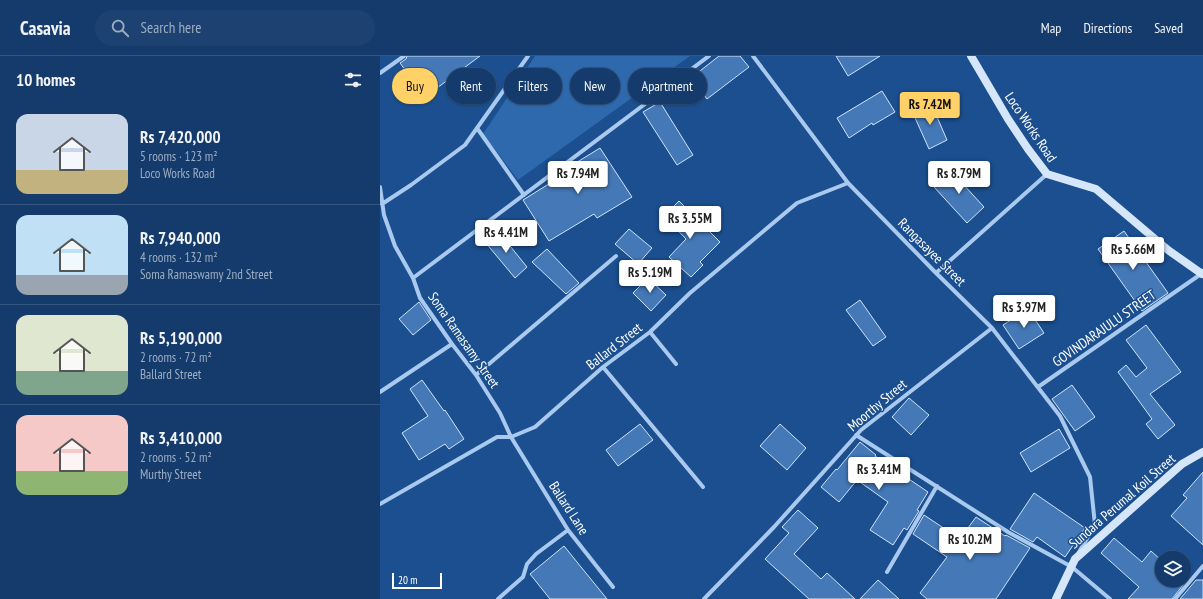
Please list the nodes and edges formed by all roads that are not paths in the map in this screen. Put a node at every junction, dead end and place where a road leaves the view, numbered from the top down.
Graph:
1 (404, 56) edge
2 (528, 56) edge
3 (709, 56) edge
4 (753, 56) edge
5 (971, 56) edge
6 (380, 73) edge
7 (477, 128) junction
8 (1047, 174) junction
9 (848, 182) junction
10 (380, 187) edge
11 (524, 195) junction
12 (381, 196) edge
13 (382, 204) junction
14 (616, 256) dead end
15 (936, 273) junction
16 (1202, 273) edge
17 (413, 278) junction
18 (992, 328) junction
19 (650, 332) junction
20 (452, 344) junction
21 (676, 364) dead end
22 (603, 368) junction
23 (476, 375) junction
24 (1038, 387) junction
25 (380, 392) edge
26 (856, 435) junction
27 (511, 437) junction
28 (1203, 452) edge
29 (937, 486) junction
30 (703, 488) dead end
31 (380, 504) edge
32 (568, 530) junction
33 (1073, 563) junction
34 (1203, 566) edge
35 (887, 572) dead end
36 (613, 587) dead end
37 (498, 599) edge
38 (704, 599) edge
39 (1056, 599) edge
40 (1110, 599) edge
41 (1175, 599) edge

1 - 6 street
2 - 7 street
3 - 11 street
4 - 9 street, Rangasayee Street
5 - 8 street, Loco Works Road
7 - 11 street
7 - 13 street
8 - 15 street
8 - 16 street, Loco Works Road
9 - 15 street, Rangasayee Street
9 - 19 street, Ballard Street
10 - 12 street, Soma Ramasamy Street
11 - 17 street
12 - 13 street, Soma Ramasamy Street
13 - 17 street, Soma Ramasamy Street
14 - 23 street
15 - 18 street, Rangasayee Street
16 - 24 street, GOVINDARAJULU STREET
17 - 20 street, Soma Ramasamy Street
18 - 24 street, Rangasayee Street
18 - 26 street, Moorthy Street
19 - 21 street
19 - 22 street, Ballard Street
20 - 23 street, Soma Ramasamy Street
20 - 25 street
22 - 27 street, Ballard Street
22 - 30 street
23 - 27 street, Soma Ramasamy Street
24 - 33 street, Rangasayee Street
26 - 29 street
26 - 38 street, Moorthy Street
27 - 31 street, Ballard Street
27 - 32 street, Ballard Lane
28 - 33 street, Sundara Perumal Koil Street
29 - 33 street
29 - 35 street
32 - 36 street, Ballard Lane
32 - 37 street
33 - 39 street, Sundara Perumal Koil Street
33 - 40 street
34 - 41 street

